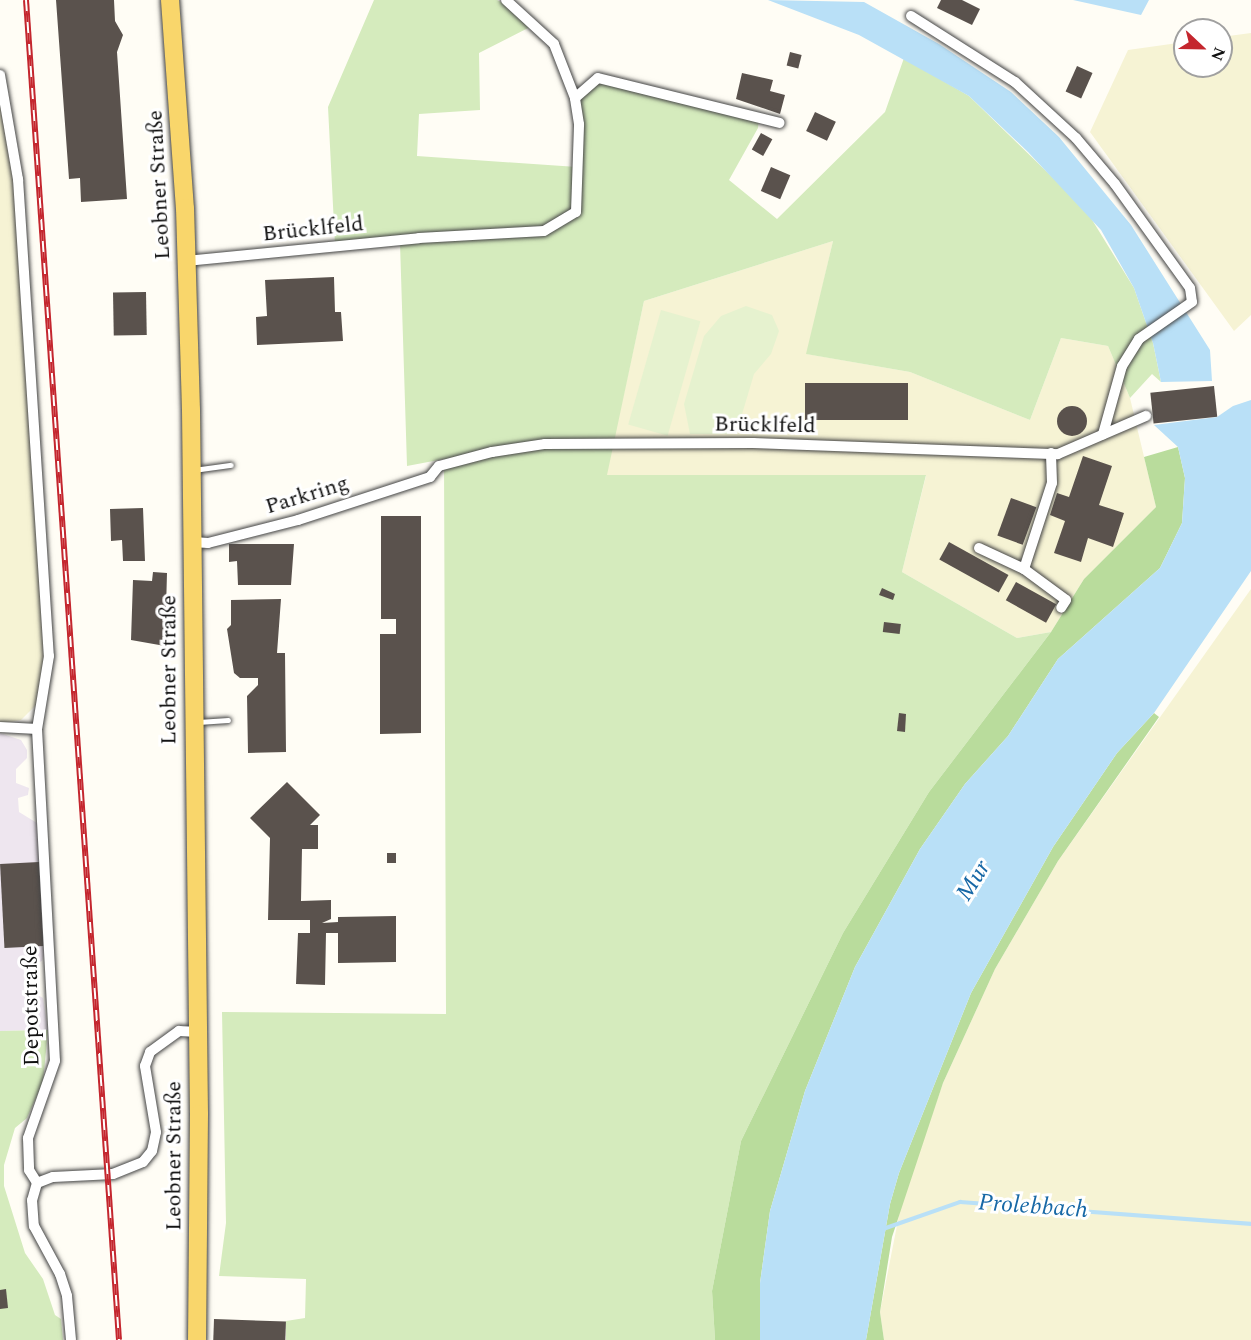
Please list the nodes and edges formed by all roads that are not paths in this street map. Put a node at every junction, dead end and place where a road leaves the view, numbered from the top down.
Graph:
1 (170, 0) edge
2 (506, 0) edge
3 (910, 16) dead end
4 (0, 75) edge
5 (575, 98) junction
6 (780, 123) dead end
7 (186, 261) junction
8 (1146, 416) dead end
9 (1103, 434) junction
10 (1051, 453) junction
11 (231, 465) dead end
12 (192, 470) junction
13 (430, 477) joint
14 (193, 542) junction
15 (979, 548) dead end
16 (1024, 569) junction
17 (1061, 608) dead end
18 (228, 720) dead end
19 (193, 722) junction
20 (0, 727) edge
21 (37, 729) junction
22 (198, 1032) junction
23 (37, 1183) junction
24 (71, 1340) edge
25 (197, 1340) edge

1 - 7 main road, Leobner Straße
2 - 5 street, Brücklfeld
3 - 9 street
4 - 21 street, Depotstraße
5 - 6 street
5 - 7 street, Brücklfeld
7 - 12 main road, Leobner Straße
8 - 9 street, Brücklfeld
9 - 10 street, Brücklfeld
10 - 13 street, Brücklfeld
10 - 16 street
11 - 12 lane
12 - 14 main road, Leobner Straße
13 - 14 street, Parkring
14 - 19 main road, Leobner Straße
15 - 16 street
16 - 17 street
18 - 19 lane
19 - 22 main road, Leobner Straße
20 - 21 street
21 - 23 street, Depotstraße
22 - 23 street
22 - 25 main road, Leobner Straße
23 - 24 street, Depotstraße

